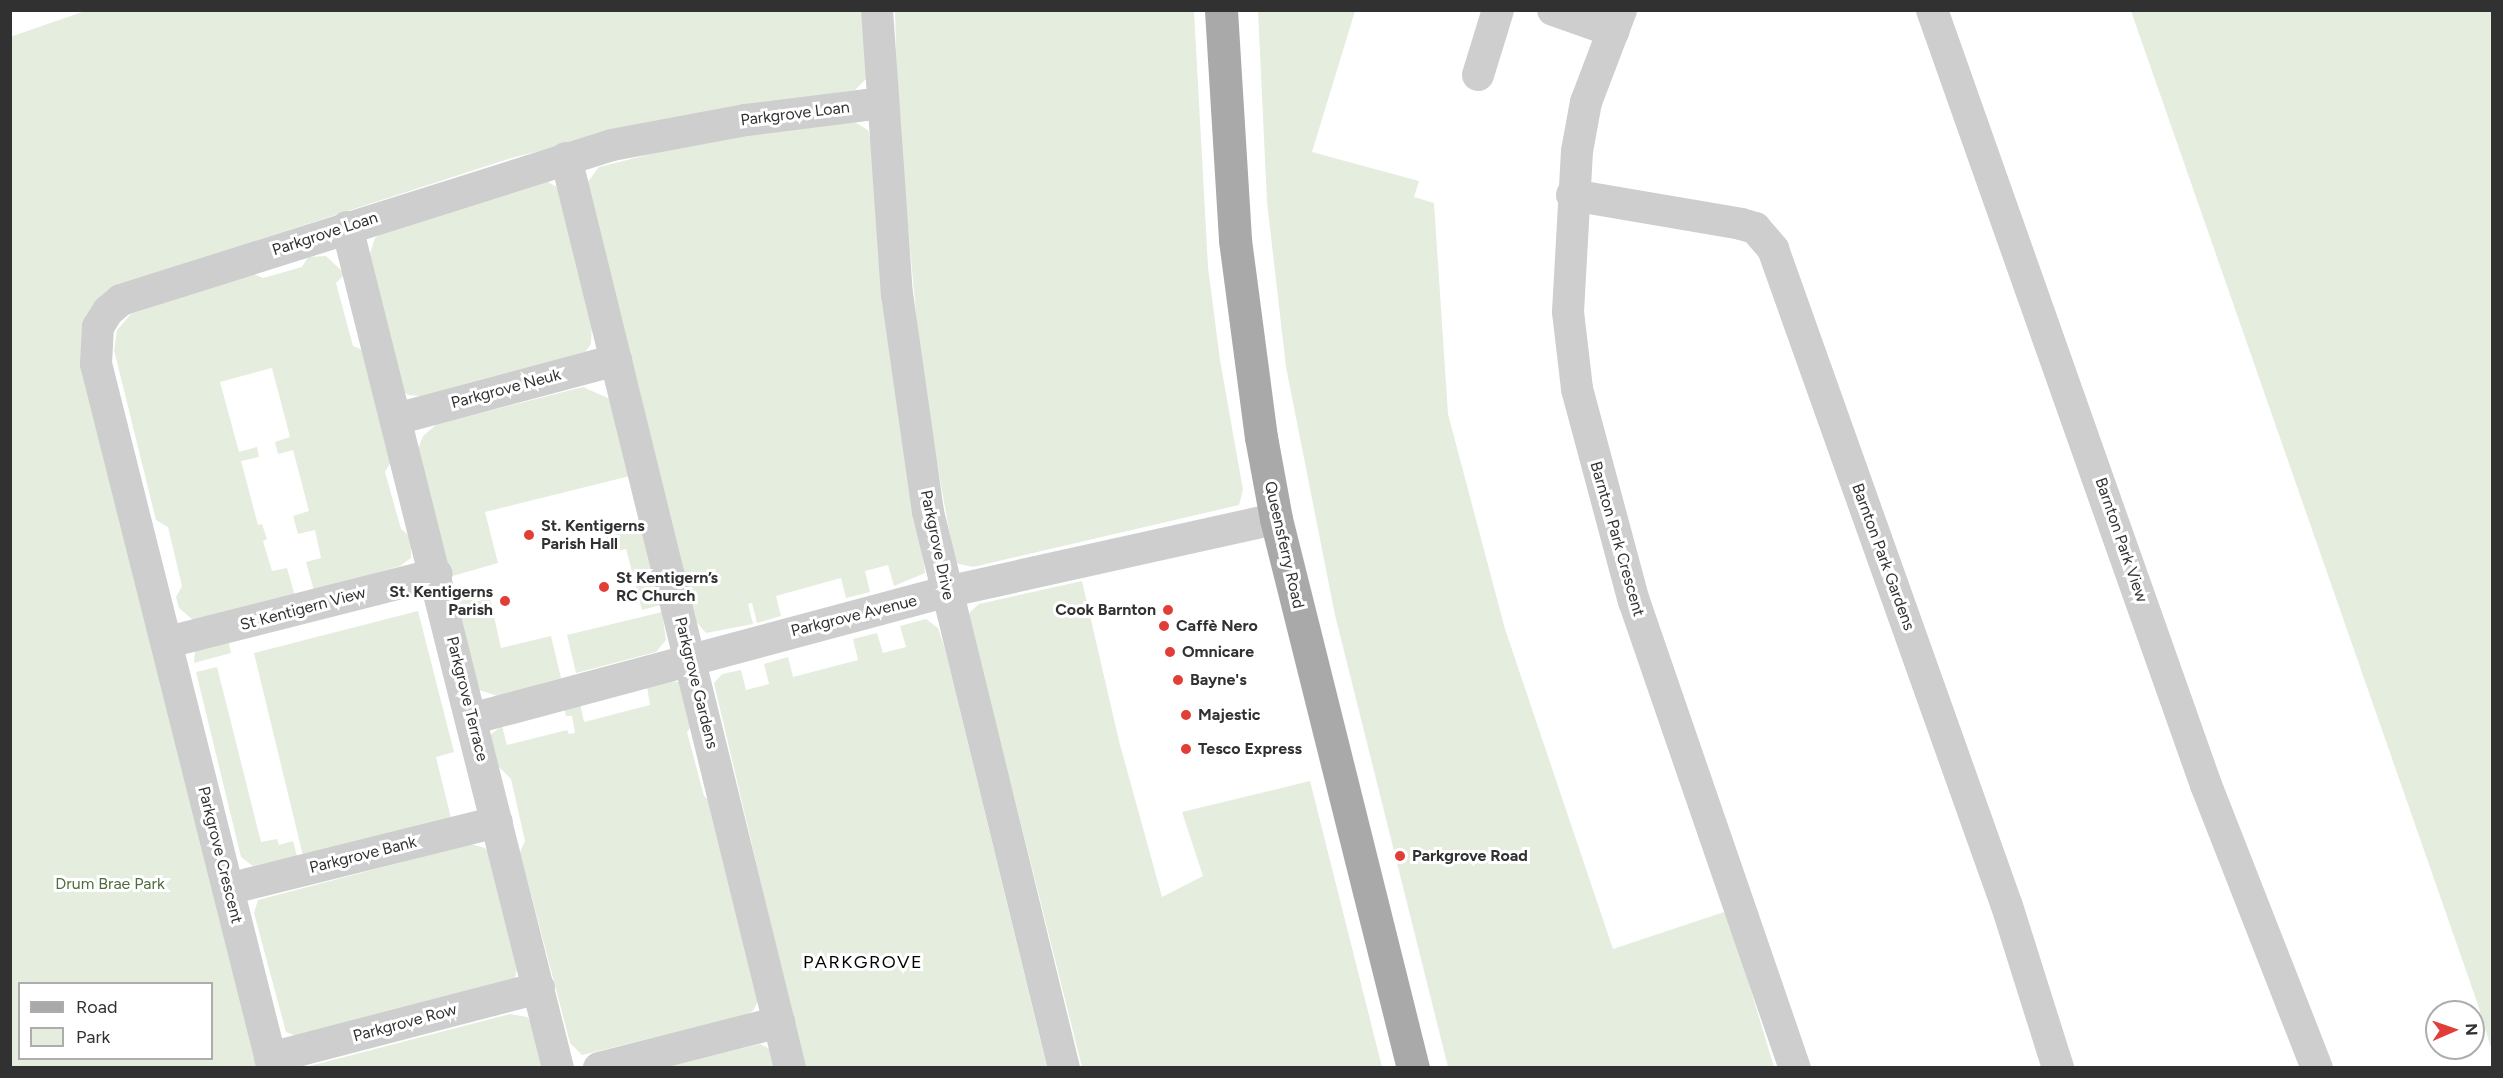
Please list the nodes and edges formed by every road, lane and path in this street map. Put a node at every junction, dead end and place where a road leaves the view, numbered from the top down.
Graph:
1 (877, 10) edge
2 (1221, 10) edge
3 (1498, 10) edge
4 (1553, 10) edge
5 (1932, 10) edge
6 (1617, 21) edge
7 (1478, 75) dead end
8 (883, 103) junction
9 (566, 158) junction
10 (1572, 195) junction
11 (346, 227) junction
12 (616, 360) junction
13 (396, 419) junction
14 (1276, 519) junction
15 (437, 574) junction
16 (946, 592) junction
17 (168, 642) junction
18 (690, 657) junction
19 (471, 719) junction
20 (497, 822) junction
21 (228, 889) junction
22 (539, 988) junction
23 (779, 1022) junction
24 (1789, 1062) edge
25 (272, 1063) edge
26 (558, 1068) edge
27 (599, 1068) edge
28 (790, 1068) edge
29 (1064, 1068) edge
30 (1413, 1068) edge
31 (2058, 1068) edge
32 (2317, 1068) edge

1 - 8 street, Parkgrove Drive
2 - 14 main road, Queensferry Road
3 - 7 street
4 - 6 street
5 - 32 street, Barnton Park View
6 - 10 street, Barnton Park Crescent
8 - 9 street, Parkgrove Loan
8 - 16 street, Parkgrove Drive
9 - 11 street, Parkgrove Loan
9 - 12 street, Parkgrove Gardens
10 - 24 street, Barnton Park Crescent
10 - 31 street, Barnton Park Gardens
11 - 13 street, Parkgrove Terrace
11 - 17 street, Parkgrove Loan
12 - 13 street, Parkgrove Neuk
12 - 18 street, Parkgrove Gardens
13 - 15 street, Parkgrove Terrace
14 - 16 street, Parkgrove Avenue
14 - 30 main road, Queensferry Road
15 - 17 street, St Kentigern View
15 - 19 street, Parkgrove Terrace
16 - 18 street, Parkgrove Avenue
16 - 29 street, Parkgrove Drive
17 - 21 street, Parkgrove Crescent
18 - 19 street, Parkgrove Avenue
18 - 23 street, Parkgrove Gardens
19 - 20 street, Parkgrove Terrace
20 - 21 street, Parkgrove Bank
20 - 22 street, Parkgrove Terrace
21 - 25 street, Parkgrove Crescent
22 - 25 street, Parkgrove Row
22 - 26 street, Parkgrove Terrace
23 - 27 street
23 - 28 street, Parkgrove Gardens

